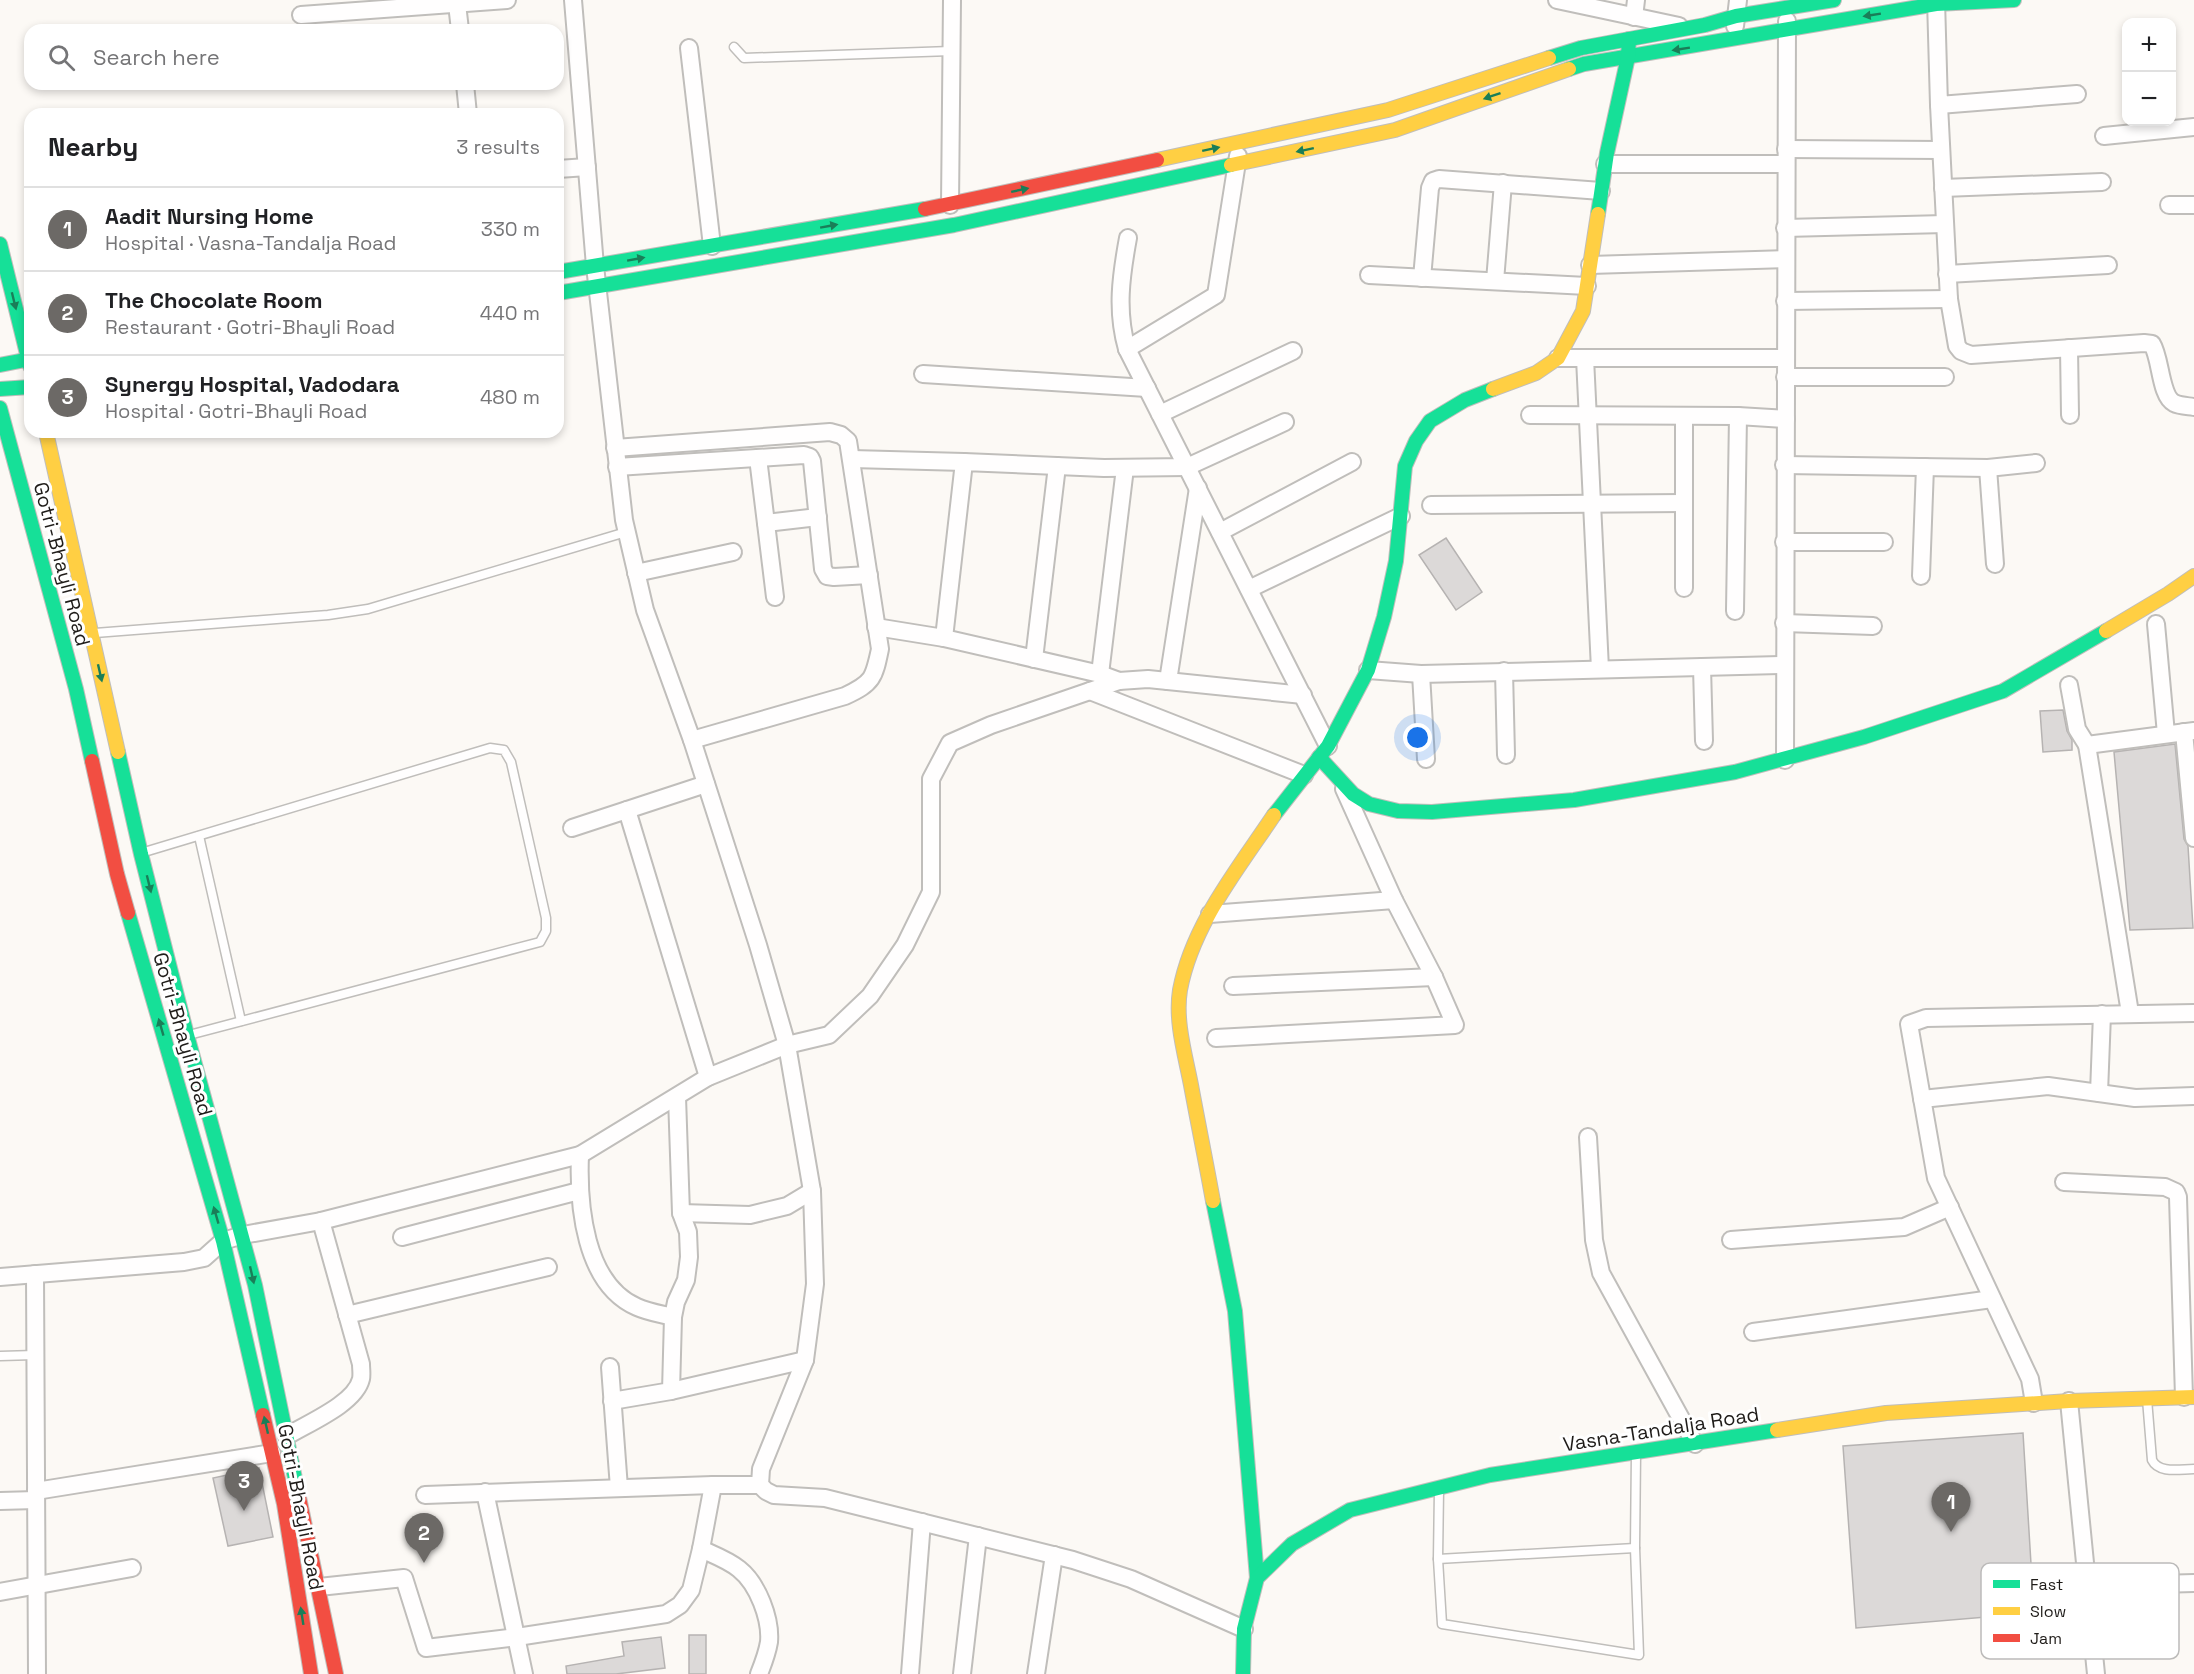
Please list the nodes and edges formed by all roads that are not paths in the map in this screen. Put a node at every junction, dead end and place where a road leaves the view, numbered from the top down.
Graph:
1 (507, 0) edge
2 (573, 0) edge
3 (952, 0) edge
4 (1636, 0) edge
5 (1834, 0) edge
6 (2014, 0) edge
7 (1567, 1) edge
8 (1936, 2) edge
9 (457, 4) junction
10 (1737, 8) edge
11 (1788, 8) junction
12 (301, 15) dead end
13 (1634, 17) junction
14 (459, 24) edge
15 (1687, 28) junction
16 (1787, 29) junction
17 (1629, 39) junction
18 (1734, 39) junction
19 (734, 47) dead end
20 (689, 48) dead end
21 (951, 51) junction
22 (1628, 57) junction
23 (466, 90) edge
24 (2077, 94) dead end
25 (1939, 105) junction
26 (467, 108) edge
27 (2194, 127) edge
28 (2104, 136) dead end
29 (1239, 143) junction
30 (1941, 150) junction
31 (1786, 156) junction
32 (1605, 164) junction
33 (1237, 165) junction
34 (586, 167) junction
35 (564, 169) edge
36 (2102, 182) dead end
37 (1503, 183) junction
38 (1943, 188) junction
39 (1601, 191) junction
40 (950, 205) junction
41 (2169, 205) dead end
42 (2194, 205) edge
43 (1945, 224) junction
44 (1785, 228) junction
45 (1128, 238) dead end
46 (0, 244) edge
47 (712, 246) junction
48 (1785, 259) junction
49 (2108, 265) dead end
50 (595, 266) junction
51 (1590, 266) junction
52 (564, 271) edge
53 (1947, 274) junction
54 (1370, 275) dead end
55 (1422, 278) junction
56 (1495, 281) junction
57 (598, 286) junction
58 (1587, 286) junction
59 (564, 292) edge
60 (1949, 299) junction
61 (1785, 300) junction
62 (24, 342) edge
63 (2069, 348) junction
64 (1127, 349) junction
65 (1293, 351) dead end
66 (1558, 358) junction
67 (1585, 358) junction
68 (1785, 358) junction
69 (24, 363) edge
70 (0, 365) edge
71 (923, 374) dead end
72 (1785, 377) junction
73 (1945, 377) dead end
74 (24, 387) edge
75 (1147, 388) junction
76 (0, 389) edge
77 (2194, 407) edge
78 (0, 408) edge
79 (1160, 414) junction
80 (1530, 415) dead end
81 (2070, 415) dead end
82 (1587, 416) junction
83 (1684, 416) junction
84 (1738, 416) junction
85 (1786, 419) junction
86 (1285, 422) dead end
87 (47, 438) edge
88 (615, 448) junction
89 (759, 458) junction
90 (852, 459) junction
91 (964, 462) junction
92 (1352, 462) dead end
93 (2036, 463) dead end
94 (1784, 465) junction
95 (1057, 466) junction
96 (617, 467) junction
97 (1187, 467) junction
98 (1925, 467) junction
99 (1125, 468) junction
100 (1988, 468) junction
101 (1198, 488) junction
102 (1684, 503) junction
103 (1593, 504) junction
104 (1431, 505) dead end
105 (1401, 516) junction
106 (818, 518) junction
107 (766, 523) junction
108 (626, 532) junction
109 (1220, 532) junction
110 (1784, 542) junction
111 (1884, 542) dead end
112 (733, 552) dead end
113 (1995, 564) dead end
114 (636, 573) junction
115 (869, 575) junction
116 (1921, 576) dead end
117 (2194, 576) edge
118 (1684, 588) dead end
119 (1249, 589) junction
120 (775, 597) dead end
121 (1735, 611) dead end
122 (1784, 623) junction
123 (2156, 624) dead end
124 (1873, 626) dead end
125 (876, 627) junction
126 (91, 633) junction
127 (945, 638) junction
128 (1034, 658) junction
129 (1783, 665) junction
130 (1702, 667) junction
131 (1600, 669) junction
132 (1368, 670) junction
133 (1504, 671) junction
134 (1100, 674) junction
135 (1421, 674) junction
136 (1119, 681) junction
137 (1168, 681) junction
138 (2069, 685) dead end
139 (1090, 691) junction
140 (1303, 695) junction
141 (2189, 731) edge
142 (2166, 734) junction
143 (692, 740) junction
144 (1704, 741) dead end
145 (2087, 745) junction
146 (1324, 752) junction
147 (1506, 755) dead end
148 (1426, 759) dead end
149 (1785, 760) junction
150 (1304, 775) junction
151 (1341, 783) junction
152 (706, 784) junction
153 (627, 810) junction
154 (572, 828) dead end
155 (199, 836) junction
156 (2194, 838) edge
157 (141, 854) junction
158 (1394, 900) junction
159 (1210, 914) junction
160 (1434, 977) junction
161 (1233, 986) dead end
162 (2130, 1013) junction
163 (2194, 1013) edge
164 (2102, 1014) junction
165 (242, 1021) junction
166 (187, 1035) junction
167 (1216, 1038) dead end
168 (787, 1045) junction
169 (708, 1077) junction
170 (2099, 1093) junction
171 (2194, 1096) edge
172 (677, 1097) junction
173 (1922, 1099) junction
174 (1588, 1137) dead end
175 (580, 1155) junction
176 (2064, 1182) dead end
177 (579, 1191) junction
178 (812, 1191) junction
179 (1950, 1207) junction
180 (681, 1213) junction
181 (321, 1221) junction
182 (243, 1235) junction
183 (402, 1237) dead end
184 (1731, 1240) dead end
185 (223, 1241) junction
186 (548, 1268) dead end
187 (35, 1274) junction
188 (0, 1277) edge
189 (1992, 1299) junction
190 (347, 1315) junction
191 (673, 1317) junction
192 (1752, 1332) dead end
193 (35, 1355) junction
194 (0, 1356) edge
195 (806, 1360) junction
196 (610, 1367) dead end
197 (671, 1391) junction
198 (2189, 1397) edge
199 (2147, 1398) junction
200 (612, 1401) junction
201 (2069, 1401) junction
202 (2034, 1403) junction
203 (287, 1436) junction
204 (1695, 1444) junction
205 (272, 1453) junction
206 (1636, 1453) junction
207 (2194, 1469) edge
208 (713, 1485) junction
209 (760, 1485) junction
210 (1439, 1487) junction
211 (619, 1488) junction
212 (485, 1492) junction
213 (36, 1495) junction
214 (425, 1495) dead end
215 (0, 1501) edge
216 (922, 1522) junction
217 (978, 1536) junction
218 (1635, 1548) junction
219 (701, 1549) junction
220 (1054, 1555) junction
221 (1438, 1559) junction
222 (2084, 1563) edge
223 (132, 1568) dead end
224 (1257, 1578) junction
225 (2179, 1583) edge
226 (2194, 1583) edge
227 (36, 1584) junction
228 (319, 1587) junction
229 (0, 1592) edge
230 (1244, 1629) junction
231 (517, 1637) junction
232 (2094, 1659) edge
233 (37, 1674) edge
234 (311, 1674) edge
235 (336, 1674) edge
236 (524, 1674) edge
237 (759, 1674) edge
238 (910, 1674) edge
239 (962, 1674) edge
240 (1036, 1674) edge
241 (1244, 1674) edge
242 (2096, 1674) edge

1 - 9 street
2 - 34 street
3 - 21 street
4 - 13 street
5 - 11 street
6 - 8 street
7 - 13 street
8 -> 16 street
8 - 25 street
9 - 12 street
9 - 14 street
10 - 11 street
10 - 15 street
10 - 18 street
11 - 16 street
13 - 15 street
15 - 17 street
16 - 18 street
16 - 31 street
17 - 22 street
17 - 29 street
18 -> 22 street
19 - 21 lane
20 - 47 street
21 - 40 street
22 - 32 street
22 -> 33 street
23 - 26 street
24 - 25 street
25 - 30 street
27 - 28 street
29 - 33 street
40 -> 29 street
30 - 31 street
30 - 38 street
31 - 32 street
31 - 44 street
32 - 39 street
33 - 57 street
33 - 64 street
34 - 35 street
34 - 50 street
36 - 38 street
37 - 39 street
37 - 55 street
37 - 56 street
38 - 43 street
39 - 51 street
47 -> 40 street
41 - 42 street
43 - 44 street
43 - 53 street
44 - 48 street
45 - 64 street
46 -> 62 street
50 -> 47 street
48 - 51 street
48 - 61 street
49 - 53 street
50 - 52 street
50 - 57 street
51 - 58 street
53 - 60 street
54 - 55 street
55 - 56 street
56 - 58 street
57 - 59 street
57 - 88 street
58 - 66 street
60 - 61 street
60 - 63 street
61 - 68 street
63 - 77 street
63 - 81 street
64 - 75 street
65 - 79 street
66 - 67 street
66 - 105 street
67 - 68 street
67 - 82 street
68 - 72 street
69 - 70 street
71 - 75 street
72 - 73 street
72 - 85 street
74 - 76 street
75 - 79 street
185 -> 78 street, Gotri-Bhayli Road
79 - 97 street
80 - 82 street
82 - 83 street
82 - 103 street
83 - 84 street
83 - 102 street
84 - 85 street
84 - 121 street
85 - 94 street
86 - 97 street
87 - 126 street, Gotri-Bhayli Road
88 - 90 street
88 - 96 street
89 - 96 street
89 - 106 street
89 - 107 street
90 - 91 street
90 - 115 street
91 - 95 street
91 - 127 street
92 - 109 street
93 - 100 street
94 - 98 street
94 - 110 street
95 - 99 street
95 - 128 street
96 - 108 street
97 - 99 street
97 - 101 street
98 - 100 street
98 - 116 street
99 - 134 street
100 - 113 street
101 - 109 street
101 - 137 street
102 - 103 street
102 - 118 street
103 - 104 street
103 - 131 street
105 - 119 street
105 - 132 street
106 - 107 street
106 - 115 street
107 - 120 street
108 - 114 street
108 - 126 lane
109 - 119 street
110 - 111 street
110 - 122 street
112 - 114 street
114 - 143 street
115 - 125 street
117 - 149 street
119 - 140 street
122 - 124 street
122 - 129 street
123 - 142 street
125 - 127 street
125 - 143 street
126 -> 157 street, Gotri-Bhayli Road
127 - 128 street
128 - 134 street
129 - 130 street
129 - 149 street
130 - 131 street
130 - 144 street
131 - 133 street
132 - 135 street
132 - 146 street
133 - 135 street
133 - 147 street
134 - 136 street
135 - 148 street
136 - 137 street
136 - 139 street
137 - 140 street
138 - 145 street
139 - 150 street
139 - 168 street
140 - 146 street
141 - 142 street
141 - 156 street
142 - 145 street
143 - 152 street
145 - 162 street
146 - 150 street
146 - 151 street
149 - 151 street
150 - 159 street
151 - 158 street
152 - 153 street
152 - 168 street
153 - 154 street
153 - 169 street
155 - 157 lane
155 - 165 lane
155 - 165 lane
157 -> 166 street, Gotri-Bhayli Road
158 - 159 street
158 - 160 street
159 - 224 street
160 - 161 street
160 - 167 street
162 - 163 street
162 - 164 street
164 - 170 street
164 - 173 street
165 - 166 lane
166 - 182 street, Gotri-Bhayli Road
168 - 169 street
168 - 178 street
169 - 172 street
170 - 171 street
170 - 173 street
172 - 175 street
172 - 180 street
173 - 179 street
174 - 204 street
175 - 177 street
175 - 181 street
176 - 198 street
177 - 183 street
177 - 191 street
178 - 180 street
178 - 195 street
179 - 184 street
179 - 189 street
180 - 191 street
181 - 182 street
181 - 190 street
182 - 185 street
182 -> 203 street, Gotri-Bhayli Road
185 - 187 street
205 -> 185 street, Gotri-Bhayli Road
186 - 190 street
187 - 188 street
187 - 193 street
189 - 192 street
189 - 202 street
190 - 203 street
191 - 197 street
193 - 194 lane
193 - 213 street
195 - 197 street
195 - 209 street
196 - 200 street
197 - 200 street
198 - 199 street, Vasna-Tandalja Road
199 - 201 street, Vasna-Tandalja Road
199 - 207 lane
200 - 211 street
201 - 202 street, Vasna-Tandalja Road
201 - 222 street
202 - 204 street, Vasna-Tandalja Road
203 - 228 street, Gotri-Bhayli Road
204 - 206 street, Vasna-Tandalja Road
205 - 213 street
234 -> 205 street, Gotri-Bhayli Road
206 - 210 street, Vasna-Tandalja Road
206 - 218 lane
208 - 209 street
208 - 211 street
208 - 219 street
209 - 216 street
210 - 221 lane
210 - 224 street, Vasna-Tandalja Road
211 - 212 street
212 - 214 street
212 - 231 street
213 - 215 street
213 - 227 street
216 - 217 street
216 - 238 street
217 - 220 street
217 - 239 street
218 - 221 lane
218 - 221 lane
219 - 231 street
219 - 237 street
220 - 230 street
220 - 240 street
223 - 227 street
224 - 230 street
225 - 226 street
227 - 229 street
227 - 233 street
228 - 231 street
228 - 235 street, Gotri-Bhayli Road
230 - 241 street
231 - 236 street
232 - 242 street

